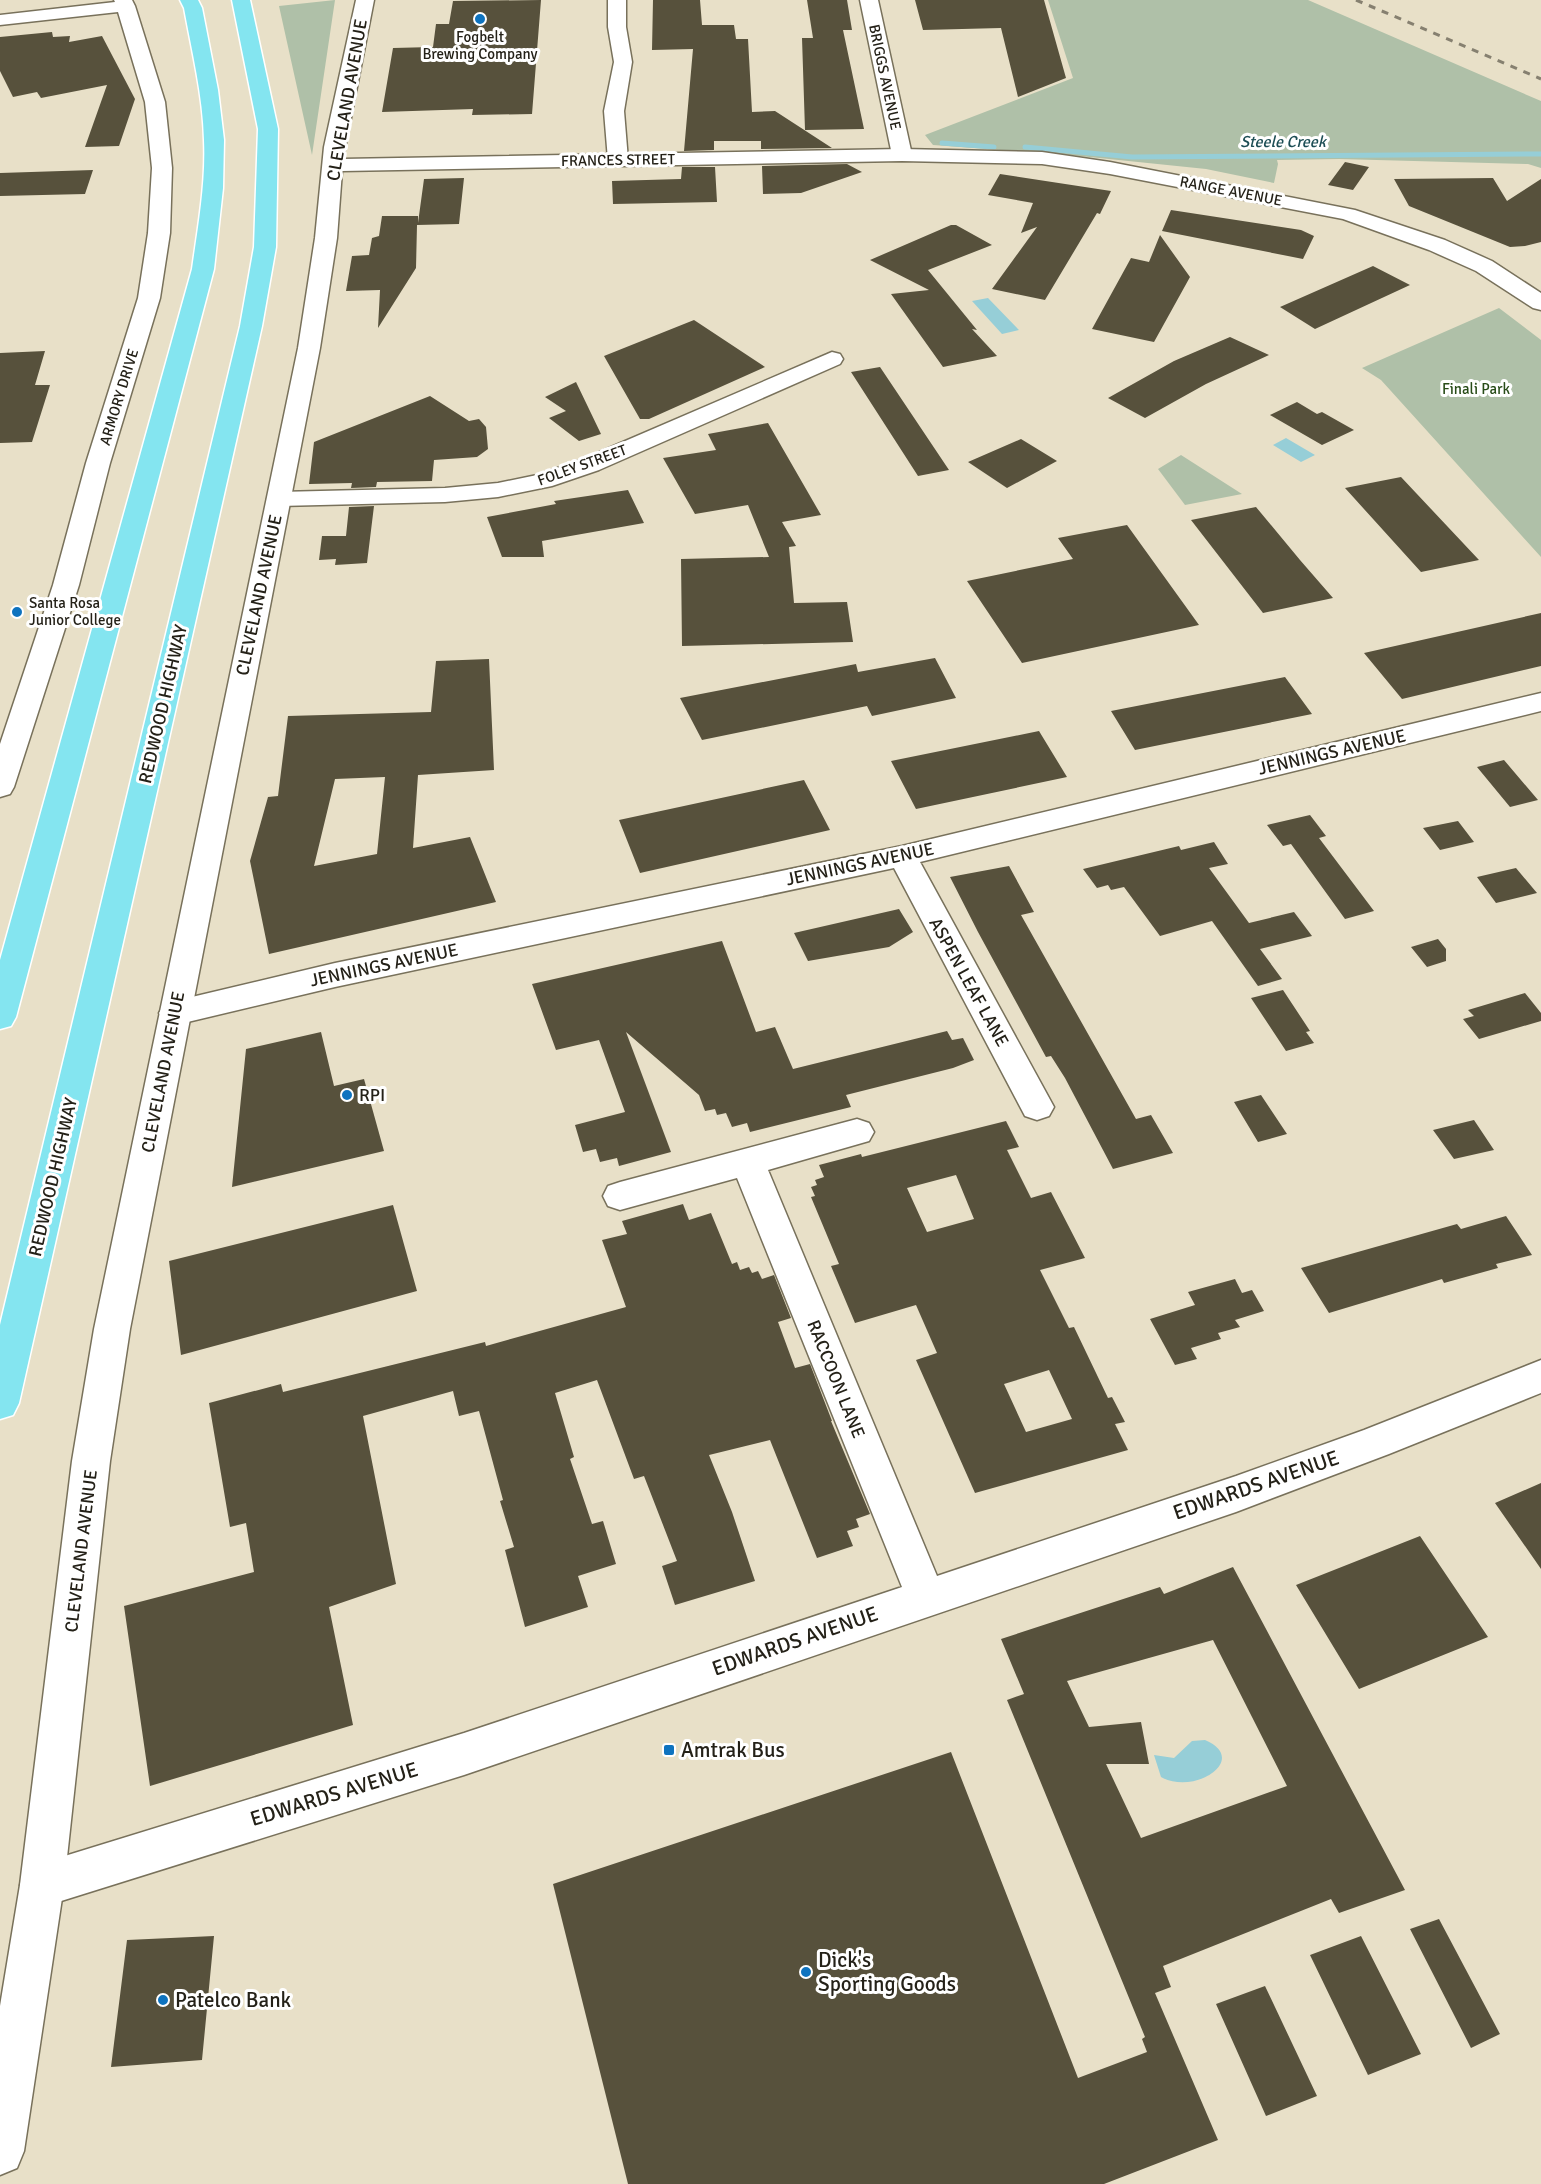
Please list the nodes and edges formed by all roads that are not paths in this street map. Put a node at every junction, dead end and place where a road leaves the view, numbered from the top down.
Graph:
1 (242, 0) edge
2 (365, 0) edge
3 (617, 0) edge
4 (869, 0) edge
5 (124, 3) edge
6 (190, 3) edge
7 (0, 20) edge
8 (902, 155) junction
9 (618, 160) junction
10 (333, 165) junction
11 (1541, 303) edge
12 (832, 359) dead end
13 (279, 499) junction
14 (1541, 702) edge
15 (0, 788) edge
16 (902, 856) junction
17 (175, 1013) junction
18 (0, 1017) edge
19 (1037, 1107) dead end
20 (857, 1132) dead end
21 (747, 1160) junction
22 (620, 1196) dead end
23 (1541, 1376) edge
24 (0, 1403) edge
25 (926, 1597) junction
26 (42, 1885) junction
27 (0, 2151) edge

1 - 24 highway, REDWOOD HIGHWAY
2 - 10 street, CLEVELAND AVENUE
3 - 9 street
4 - 8 street, BRIGGS AVENUE
5 - 7 street
5 - 15 street, ARMORY DRIVE
6 - 18 highway
8 - 9 street, FRANCES STREET
8 - 11 street, RANGE AVENUE
9 - 10 street, FRANCES STREET
10 - 13 street, CLEVELAND AVENUE
12 - 13 street, FOLEY STREET
13 - 17 street, CLEVELAND AVENUE
14 - 16 street, JENNINGS AVENUE
16 - 17 street, JENNINGS AVENUE
16 - 19 street, ASPEN LEAF LANE
17 - 26 street, CLEVELAND AVENUE
20 - 21 street
21 - 22 street
21 - 25 street, RACCOON LANE
23 - 25 street, EDWARDS AVENUE
25 - 26 street, EDWARDS AVENUE
26 - 27 street, CLEVELAND AVENUE

